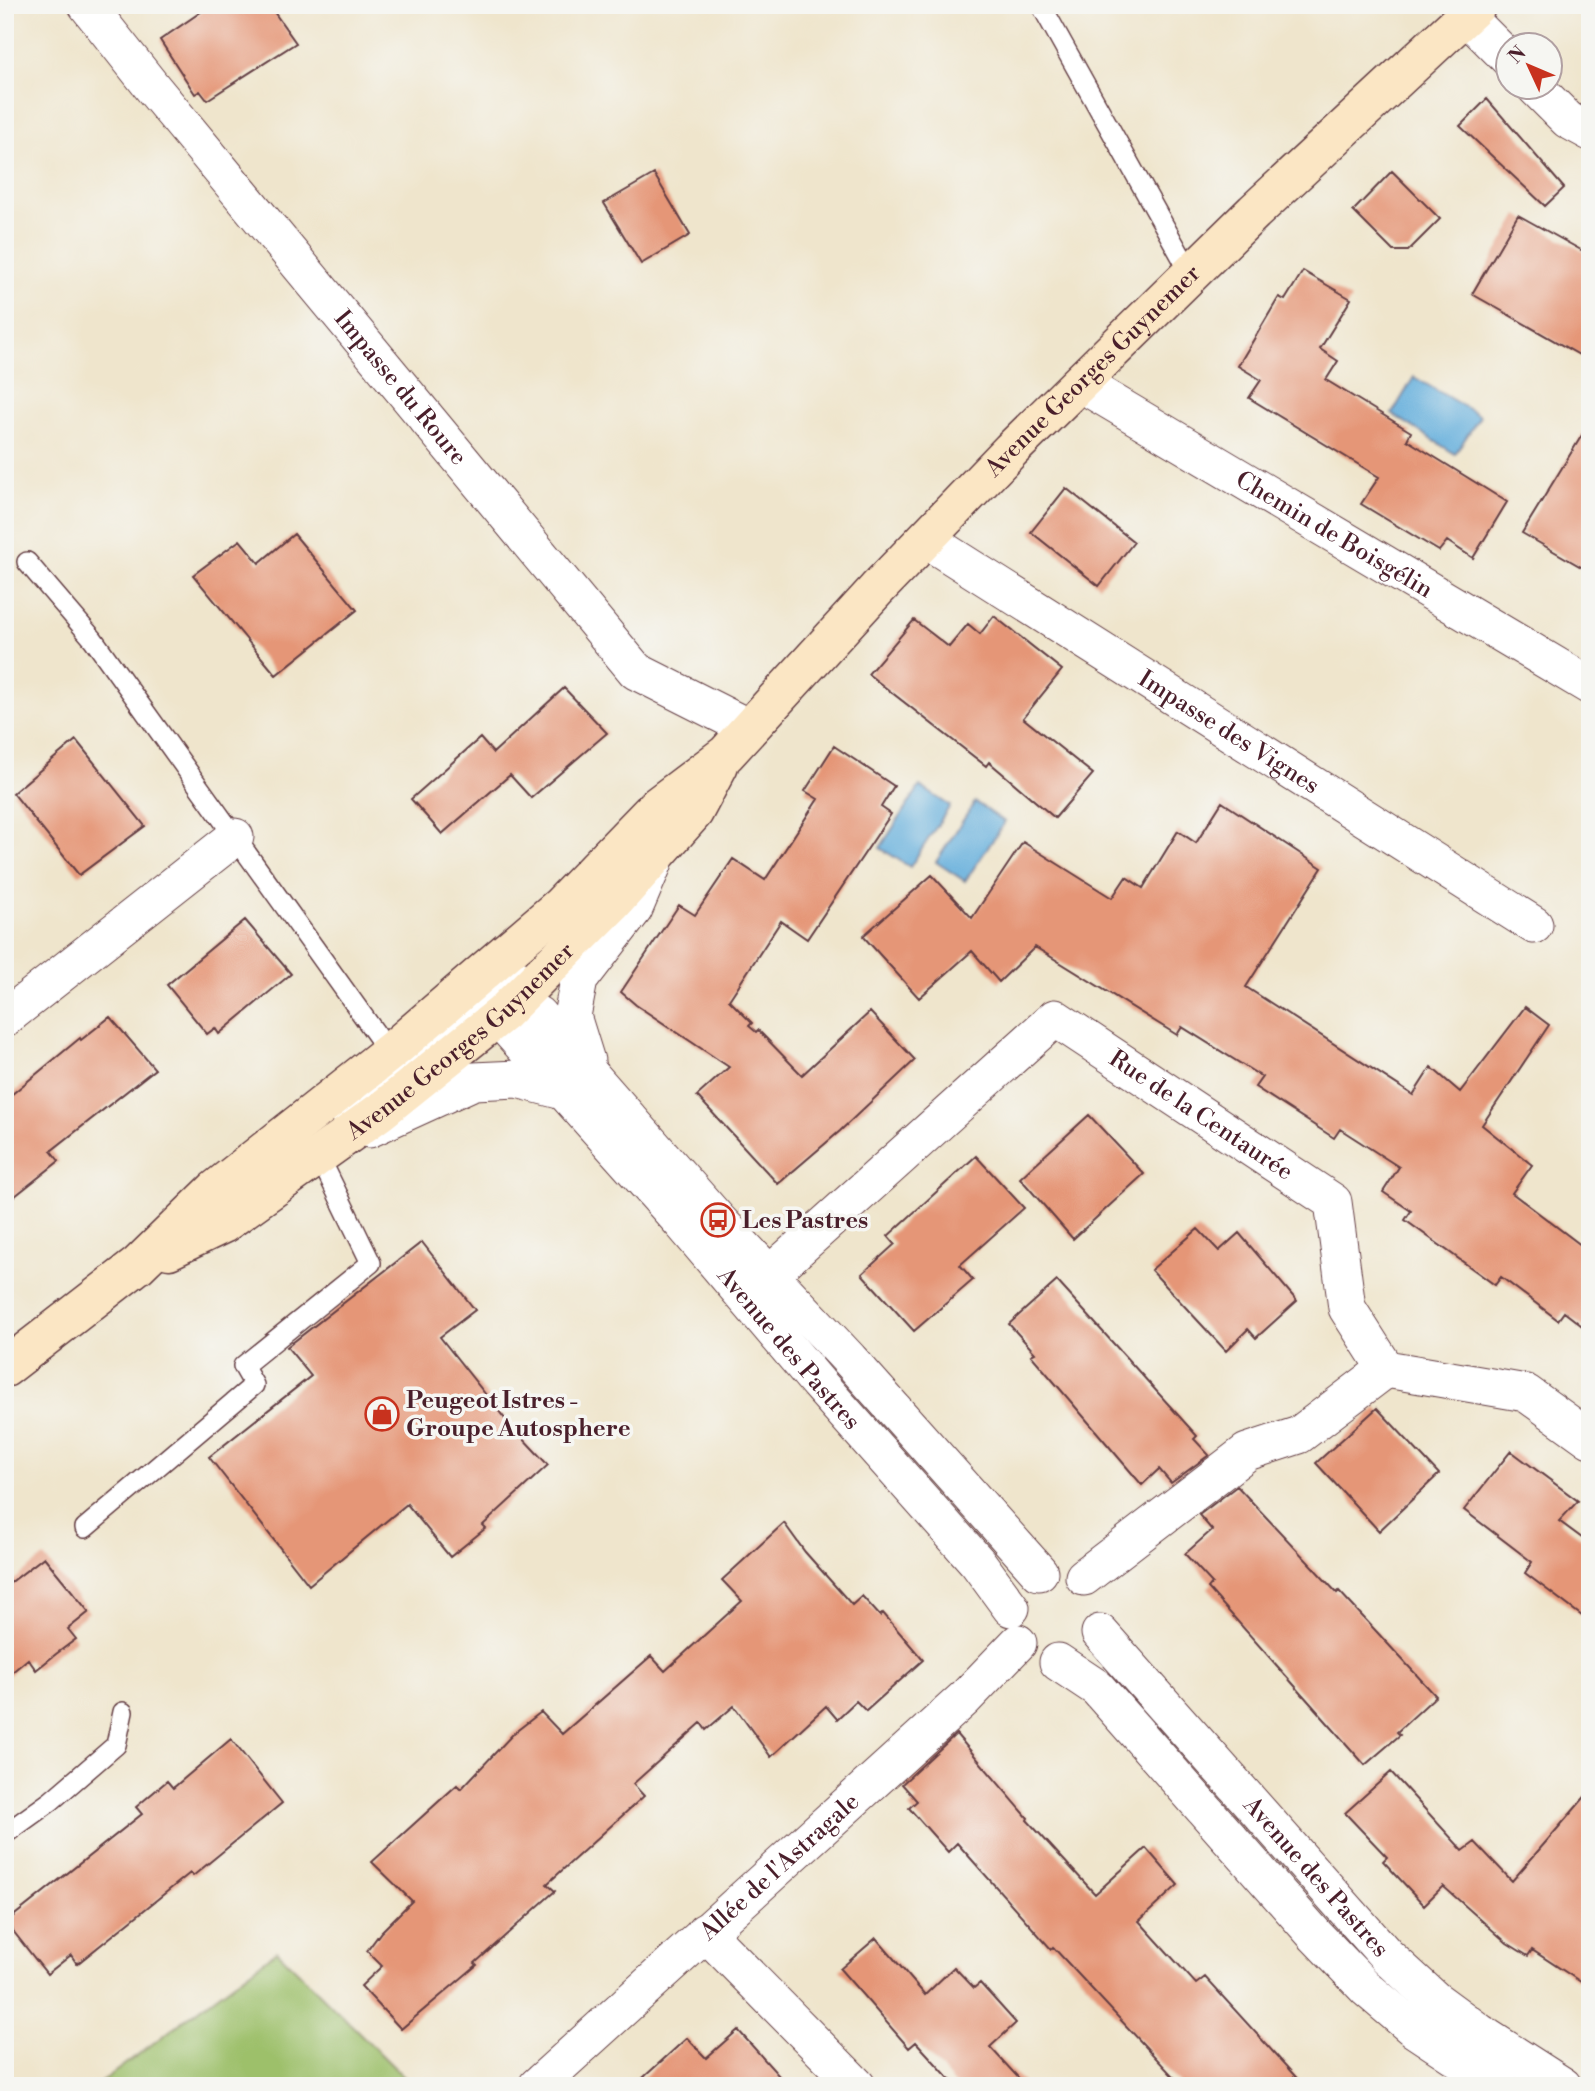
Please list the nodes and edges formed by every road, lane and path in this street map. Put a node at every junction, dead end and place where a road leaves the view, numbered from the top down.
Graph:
1 (87, 5) edge
2 (1041, 5) edge
3 (1471, 11) edge
4 (1494, 41) edge
5 (1550, 102) edge
6 (1590, 132) edge
7 (1191, 274) junction
8 (1080, 383) junction
9 (925, 539) junction
10 (27, 562) dead end
11 (1590, 686) edge
12 (737, 741) junction
13 (235, 837) junction
14 (649, 837) junction
15 (1534, 925) dead end
16 (503, 1002) junction
17 (5, 1018) edge
18 (389, 1052) junction
19 (577, 1083) junction
20 (299, 1123) junction
21 (326, 1151) junction
22 (138, 1265) junction
23 (769, 1275) junction
24 (6, 1367) edge
25 (1386, 1369) junction
26 (1590, 1439) edge
27 (85, 1528) dead end
28 (1040, 1572) junction
29 (1084, 1577) junction
30 (1015, 1625) junction
31 (1100, 1633) junction
32 (1058, 1662) junction
33 (123, 1712) dead end
34 (5, 1834) edge
35 (705, 1932) junction
36 (537, 2086) edge
37 (857, 2086) edge
38 (1500, 2086) edge
39 (1563, 2086) edge

1 - 12 street, Impasse du Roure
2 - 7 lane
3 - 4 street
3 - 7 main road, Avenue Georges Guynemer
5 - 6 street
7 - 8 main road, Avenue Georges Guynemer
8 - 9 main road, Avenue Georges Guynemer
8 - 11 street, Chemin de Boisgélin
9 - 12 main road, Avenue Georges Guynemer
9 - 15 street, Impasse des Vignes
10 - 13 lane
12 - 14 main road, Avenue Georges Guynemer
13 - 17 street
13 - 18 lane
14 - 16 main road, Avenue Georges Guynemer
14 - 18 main road, Avenue Georges Guynemer
14 - 19 street, Avenue des Pastres
16 - 19 street, Avenue des Pastres
16 - 20 street
16 - 21 main road, Avenue Georges Guynemer
18 - 20 main road, Avenue Georges Guynemer
19 - 21 street
19 - 23 street, Avenue des Pastres
19 - 30 street, Avenue des Pastres
20 - 22 main road, Avenue Georges Guynemer
21 - 22 main road, Avenue Georges Guynemer
21 - 27 lane
22 - 24 main road, Avenue Georges Guynemer
23 - 25 street, Rue de la Centaurée
23 - 28 street, Avenue des Pastres
25 - 26 street
25 - 29 street
28 - 29 street
28 - 30 street
29 - 31 street
30 - 32 street
30 - 35 street, Allée de l'Astragale
31 - 32 street
31 - 39 street, Avenue des Pastres
32 - 38 street, Avenue des Pastres
33 - 34 lane
35 - 36 street, Allée de l'Astragale
35 - 37 street

